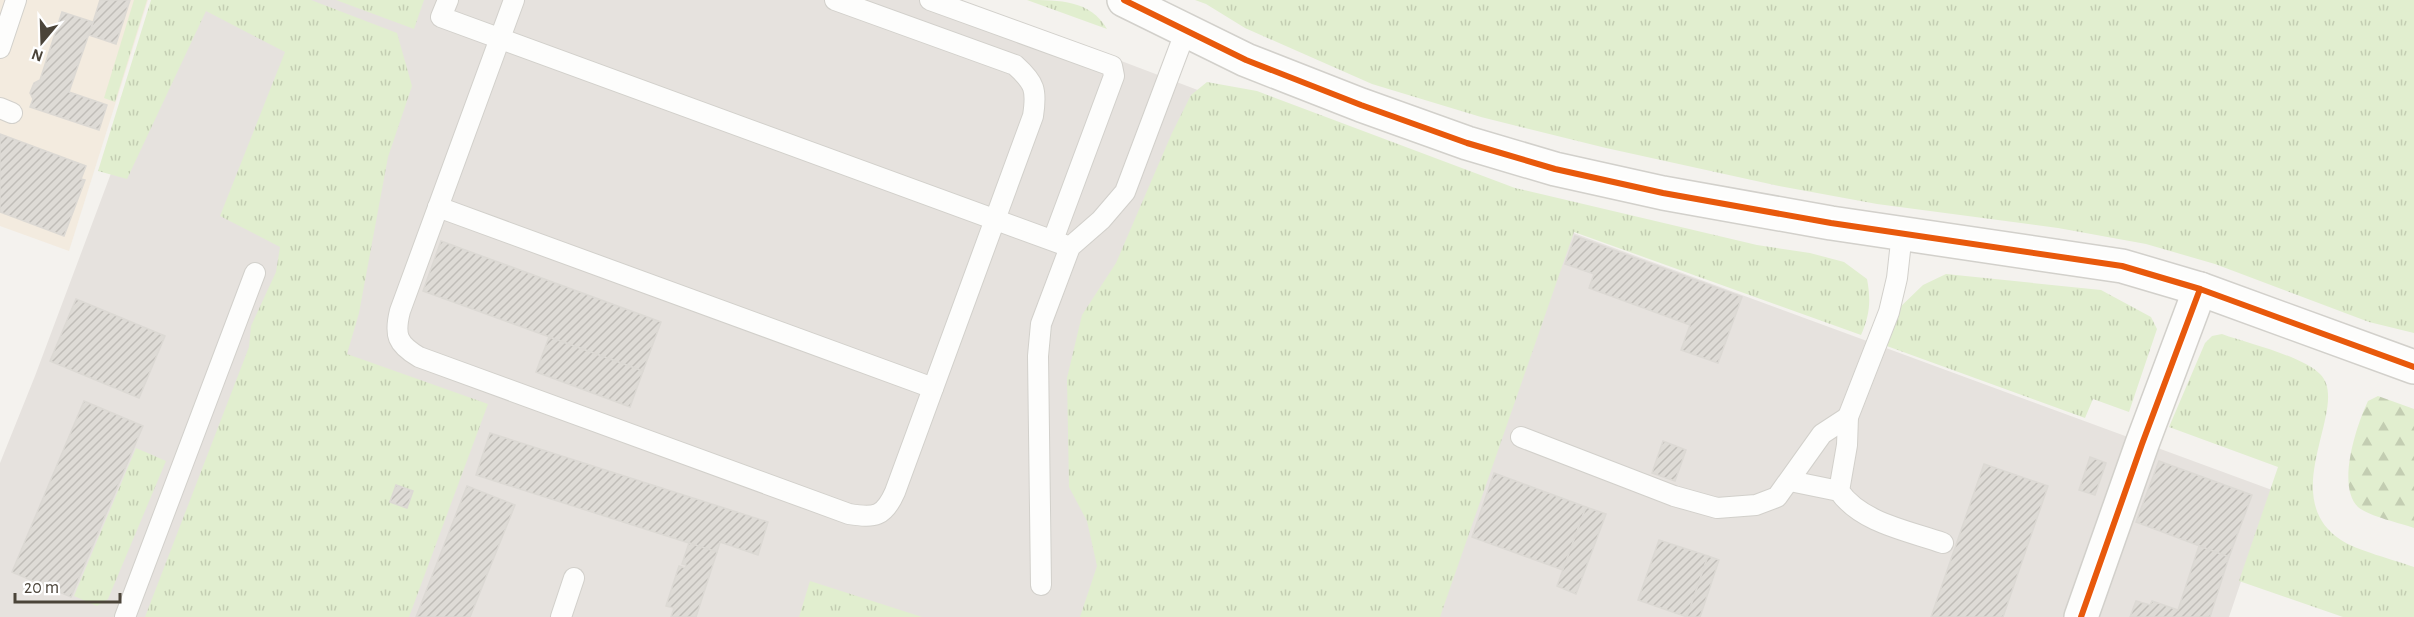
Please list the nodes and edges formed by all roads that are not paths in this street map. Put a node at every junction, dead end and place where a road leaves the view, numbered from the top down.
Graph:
1 (16, 0) edge
2 (448, 0) edge
3 (514, 0) edge
4 (835, 0) edge
5 (930, 0) edge
6 (1124, 0) edge
7 (1186, 30) junction
8 (500, 38) junction
9 (0, 48) edge
10 (438, 207) junction
11 (995, 219) junction
12 (1902, 233) junction
13 (1062, 244) junction
14 (255, 273) dead end
15 (2200, 290) junction
16 (2414, 367) edge
17 (933, 388) junction
18 (1848, 417) junction
19 (1521, 437) dead end
20 (1790, 480) junction
21 (1839, 491) junction
22 (1943, 543) dead end
23 (574, 578) dead end
24 (1041, 585) dead end
25 (125, 617) edge
26 (561, 617) edge
27 (2081, 617) edge

1 - 9 lane
2 - 8 lane
3 - 8 lane
4 - 11 lane
5 - 13 lane
6 - 7 street
7 - 12 street
7 - 13 lane
8 - 10 lane
8 - 11 lane
10 - 17 lane
10 - 17 lane
11 - 13 lane
11 - 17 lane
12 - 15 street
12 - 18 lane
13 - 24 lane
14 - 25 lane
15 - 16 street
15 - 27 street
18 - 20 lane
18 - 21 lane
19 - 20 lane
20 - 21 lane
21 - 22 lane
23 - 26 lane

